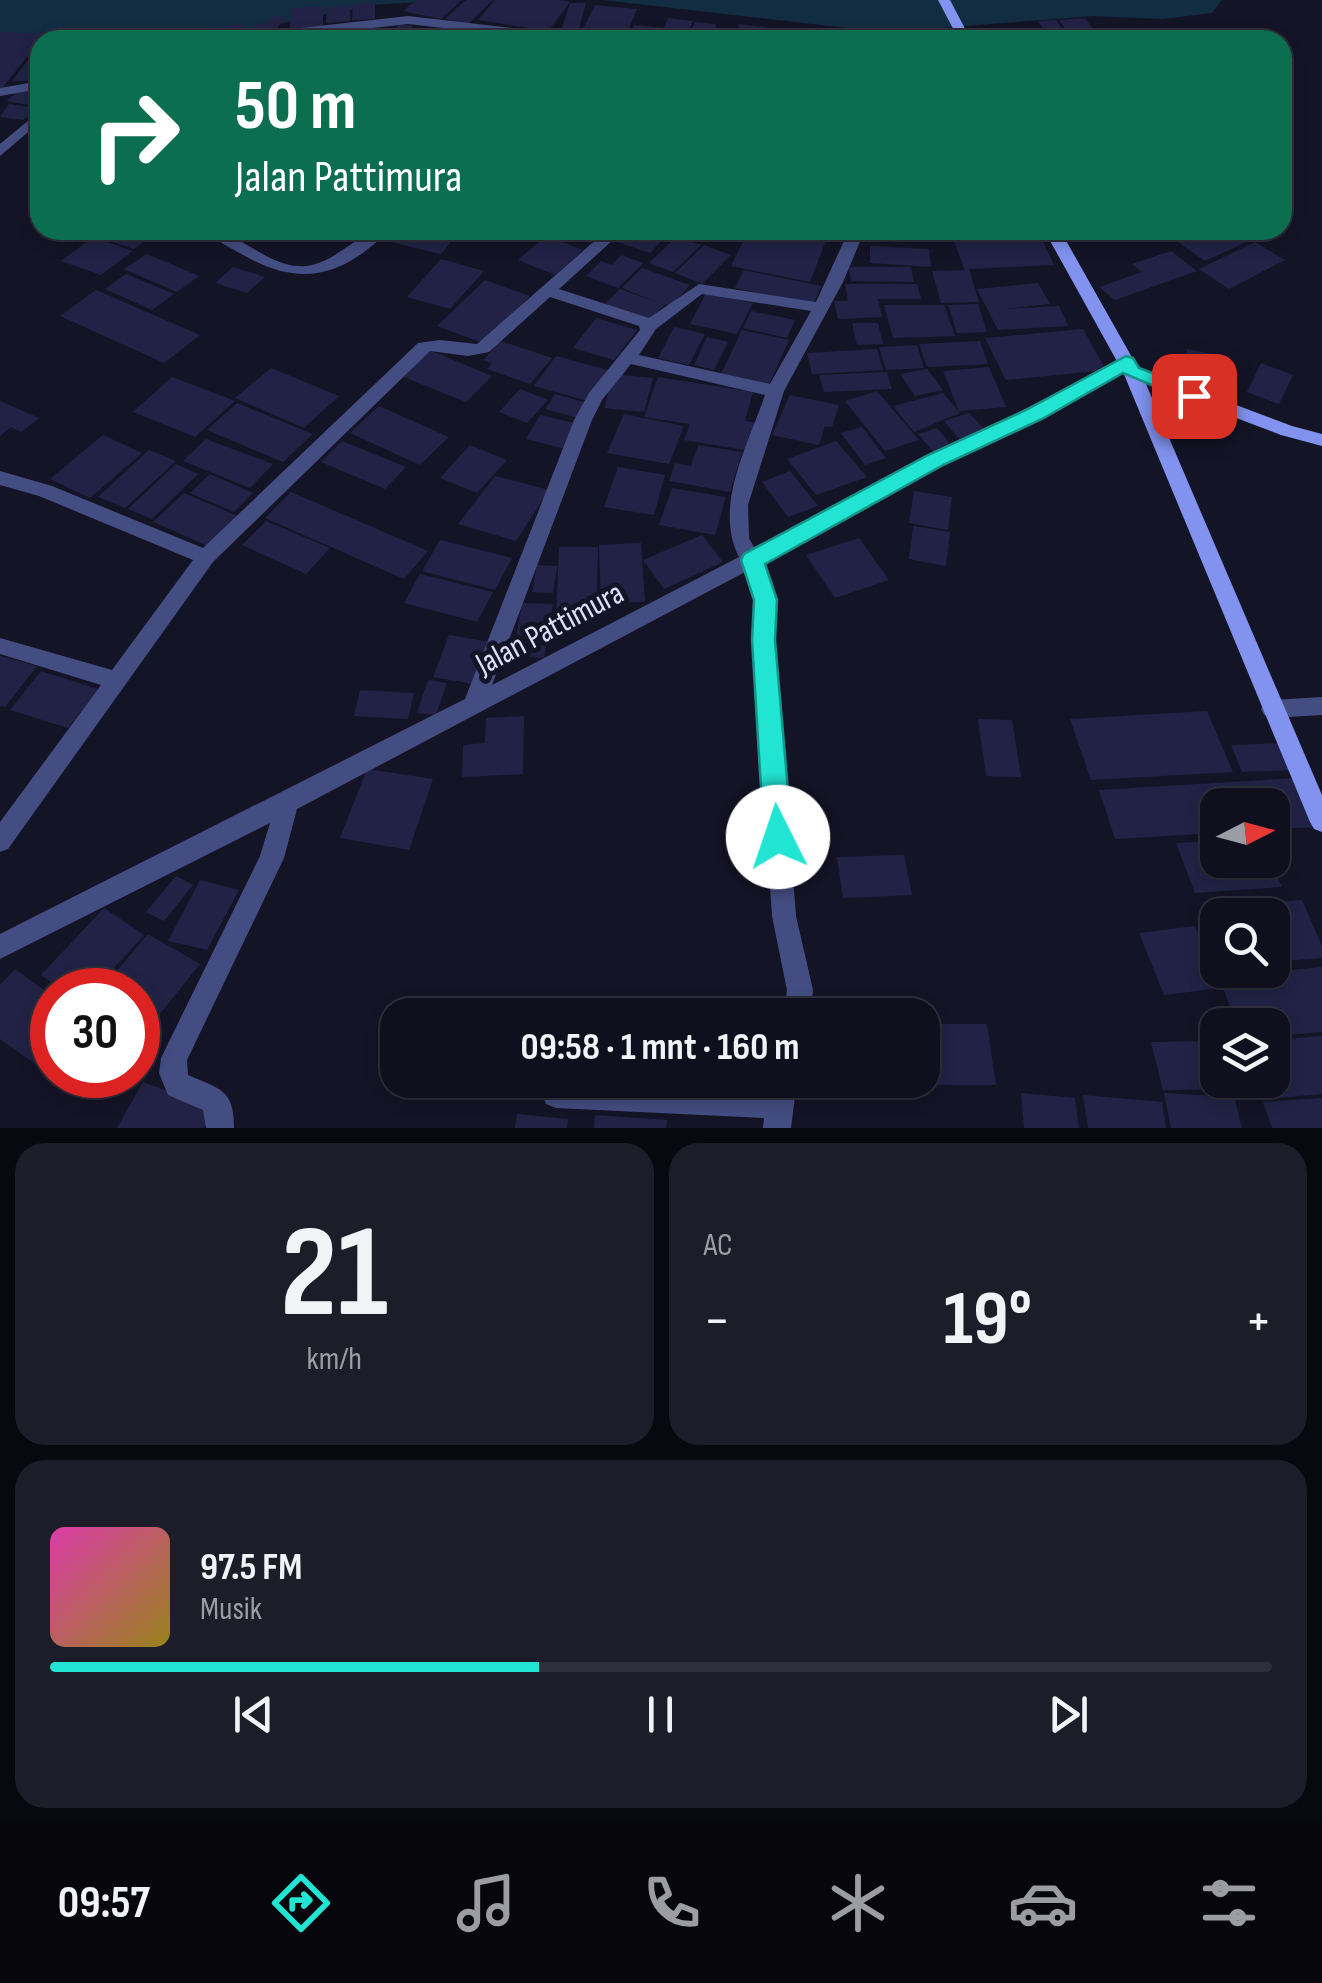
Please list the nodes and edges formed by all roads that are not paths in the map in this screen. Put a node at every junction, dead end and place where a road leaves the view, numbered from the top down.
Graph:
1 (944, 0) edge
2 (363, 23) junction
3 (312, 30) edge
4 (358, 30) edge
5 (490, 30) edge
6 (960, 30) edge
7 (30, 88) edge
8 (0, 92) edge
9 (30, 124) edge
10 (0, 152) edge
11 (229, 240) edge
12 (368, 240) edge
13 (605, 240) edge
14 (853, 240) edge
15 (1058, 240) edge
16 (548, 291) junction
17 (822, 308) junction
18 (650, 326) junction
19 (628, 358) junction
20 (1129, 368) junction
21 (775, 390) junction
22 (1322, 440) edge
23 (0, 478) edge
24 (206, 557) junction
25 (752, 560) junction
26 (0, 646) edge
27 (115, 680) junction
28 (473, 706) junction
29 (1322, 706) edge
30 (1272, 710) junction
31 (287, 803) junction
32 (1322, 822) edge
33 (0, 842) edge
34 (0, 947) edge
35 (799, 998) edge
36 (645, 1098) edge
37 (779, 1104) edge
38 (220, 1128) edge

1 - 6 street
2 - 3 street
2 - 4 street
2 - 5 street
7 - 8 street
9 - 10 street
11 - 12 street
13 - 16 street
14 - 17 street
15 - 20 street
16 - 18 street
16 - 24 street
17 - 18 street
17 - 21 street
18 - 19 street
19 - 21 street
19 - 28 street
20 - 22 street
20 - 25 street, Jalan Pattimura
20 - 30 street
21 - 25 street
23 - 24 street
24 - 27 street
25 - 28 street, Jalan Pattimura
25 - 35 street
26 - 27 street
27 - 33 street
28 - 31 street, Jalan Pattimura
29 - 30 street
30 - 32 street
31 - 34 street, Jalan Pattimura
31 - 38 street
36 - 37 street

